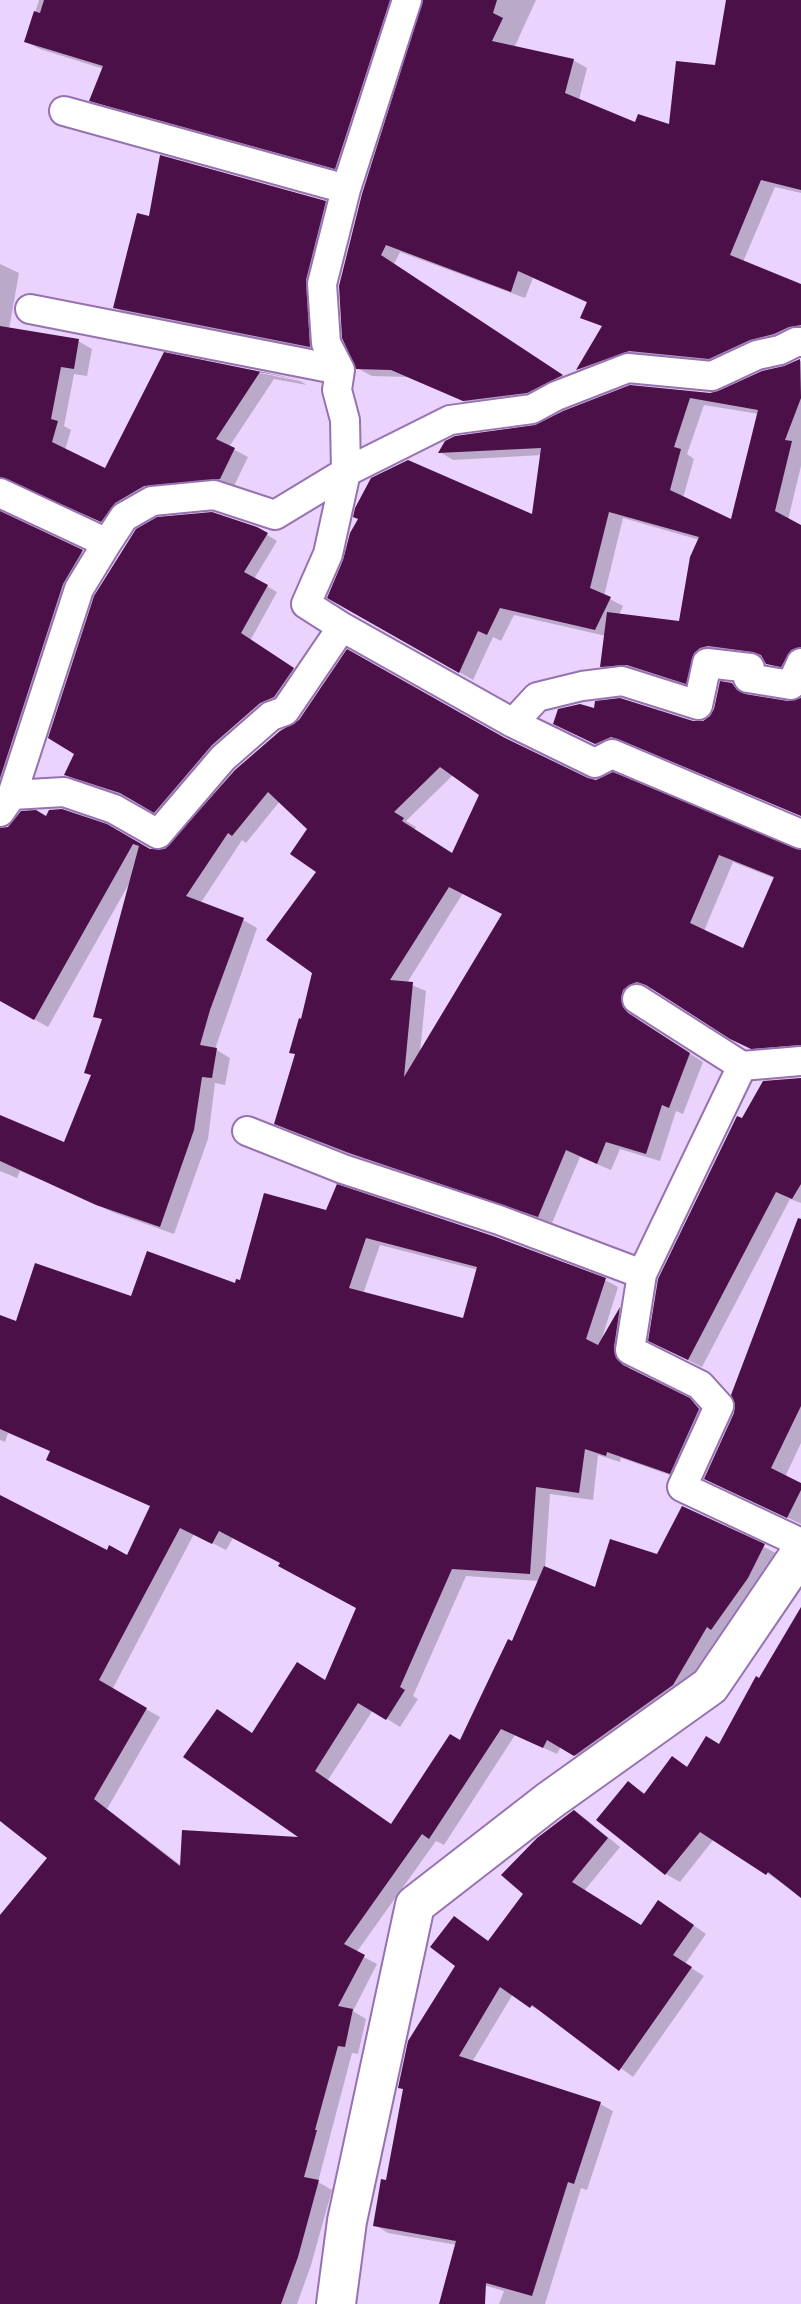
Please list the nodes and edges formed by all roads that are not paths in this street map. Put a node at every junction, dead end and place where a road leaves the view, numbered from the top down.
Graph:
1 (407, 0) edge
2 (64, 111) dead end
3 (346, 189) junction
4 (30, 309) dead end
5 (801, 342) edge
6 (340, 370) junction
7 (346, 472) junction
8 (0, 493) edge
9 (107, 543) junction
10 (342, 627) junction
11 (801, 663) edge
12 (513, 723) junction
13 (6, 804) edge
14 (801, 834) edge
15 (637, 999) dead end
16 (801, 1061) edge
17 (743, 1066) junction
18 (247, 1130) dead end
19 (642, 1274) junction
20 (801, 1543) edge
21 (801, 1552) edge
22 (336, 2304) edge

1 - 3 street
2 - 3 street
3 - 6 street
4 - 6 street
5 - 7 street
6 - 7 street
7 - 9 street
7 - 10 street
8 - 9 street
9 - 13 street
10 - 12 street
10 - 13 street
11 - 12 street
12 - 14 street
15 - 17 street
16 - 17 street
17 - 19 street
18 - 19 street
19 - 20 street
21 - 22 main road

